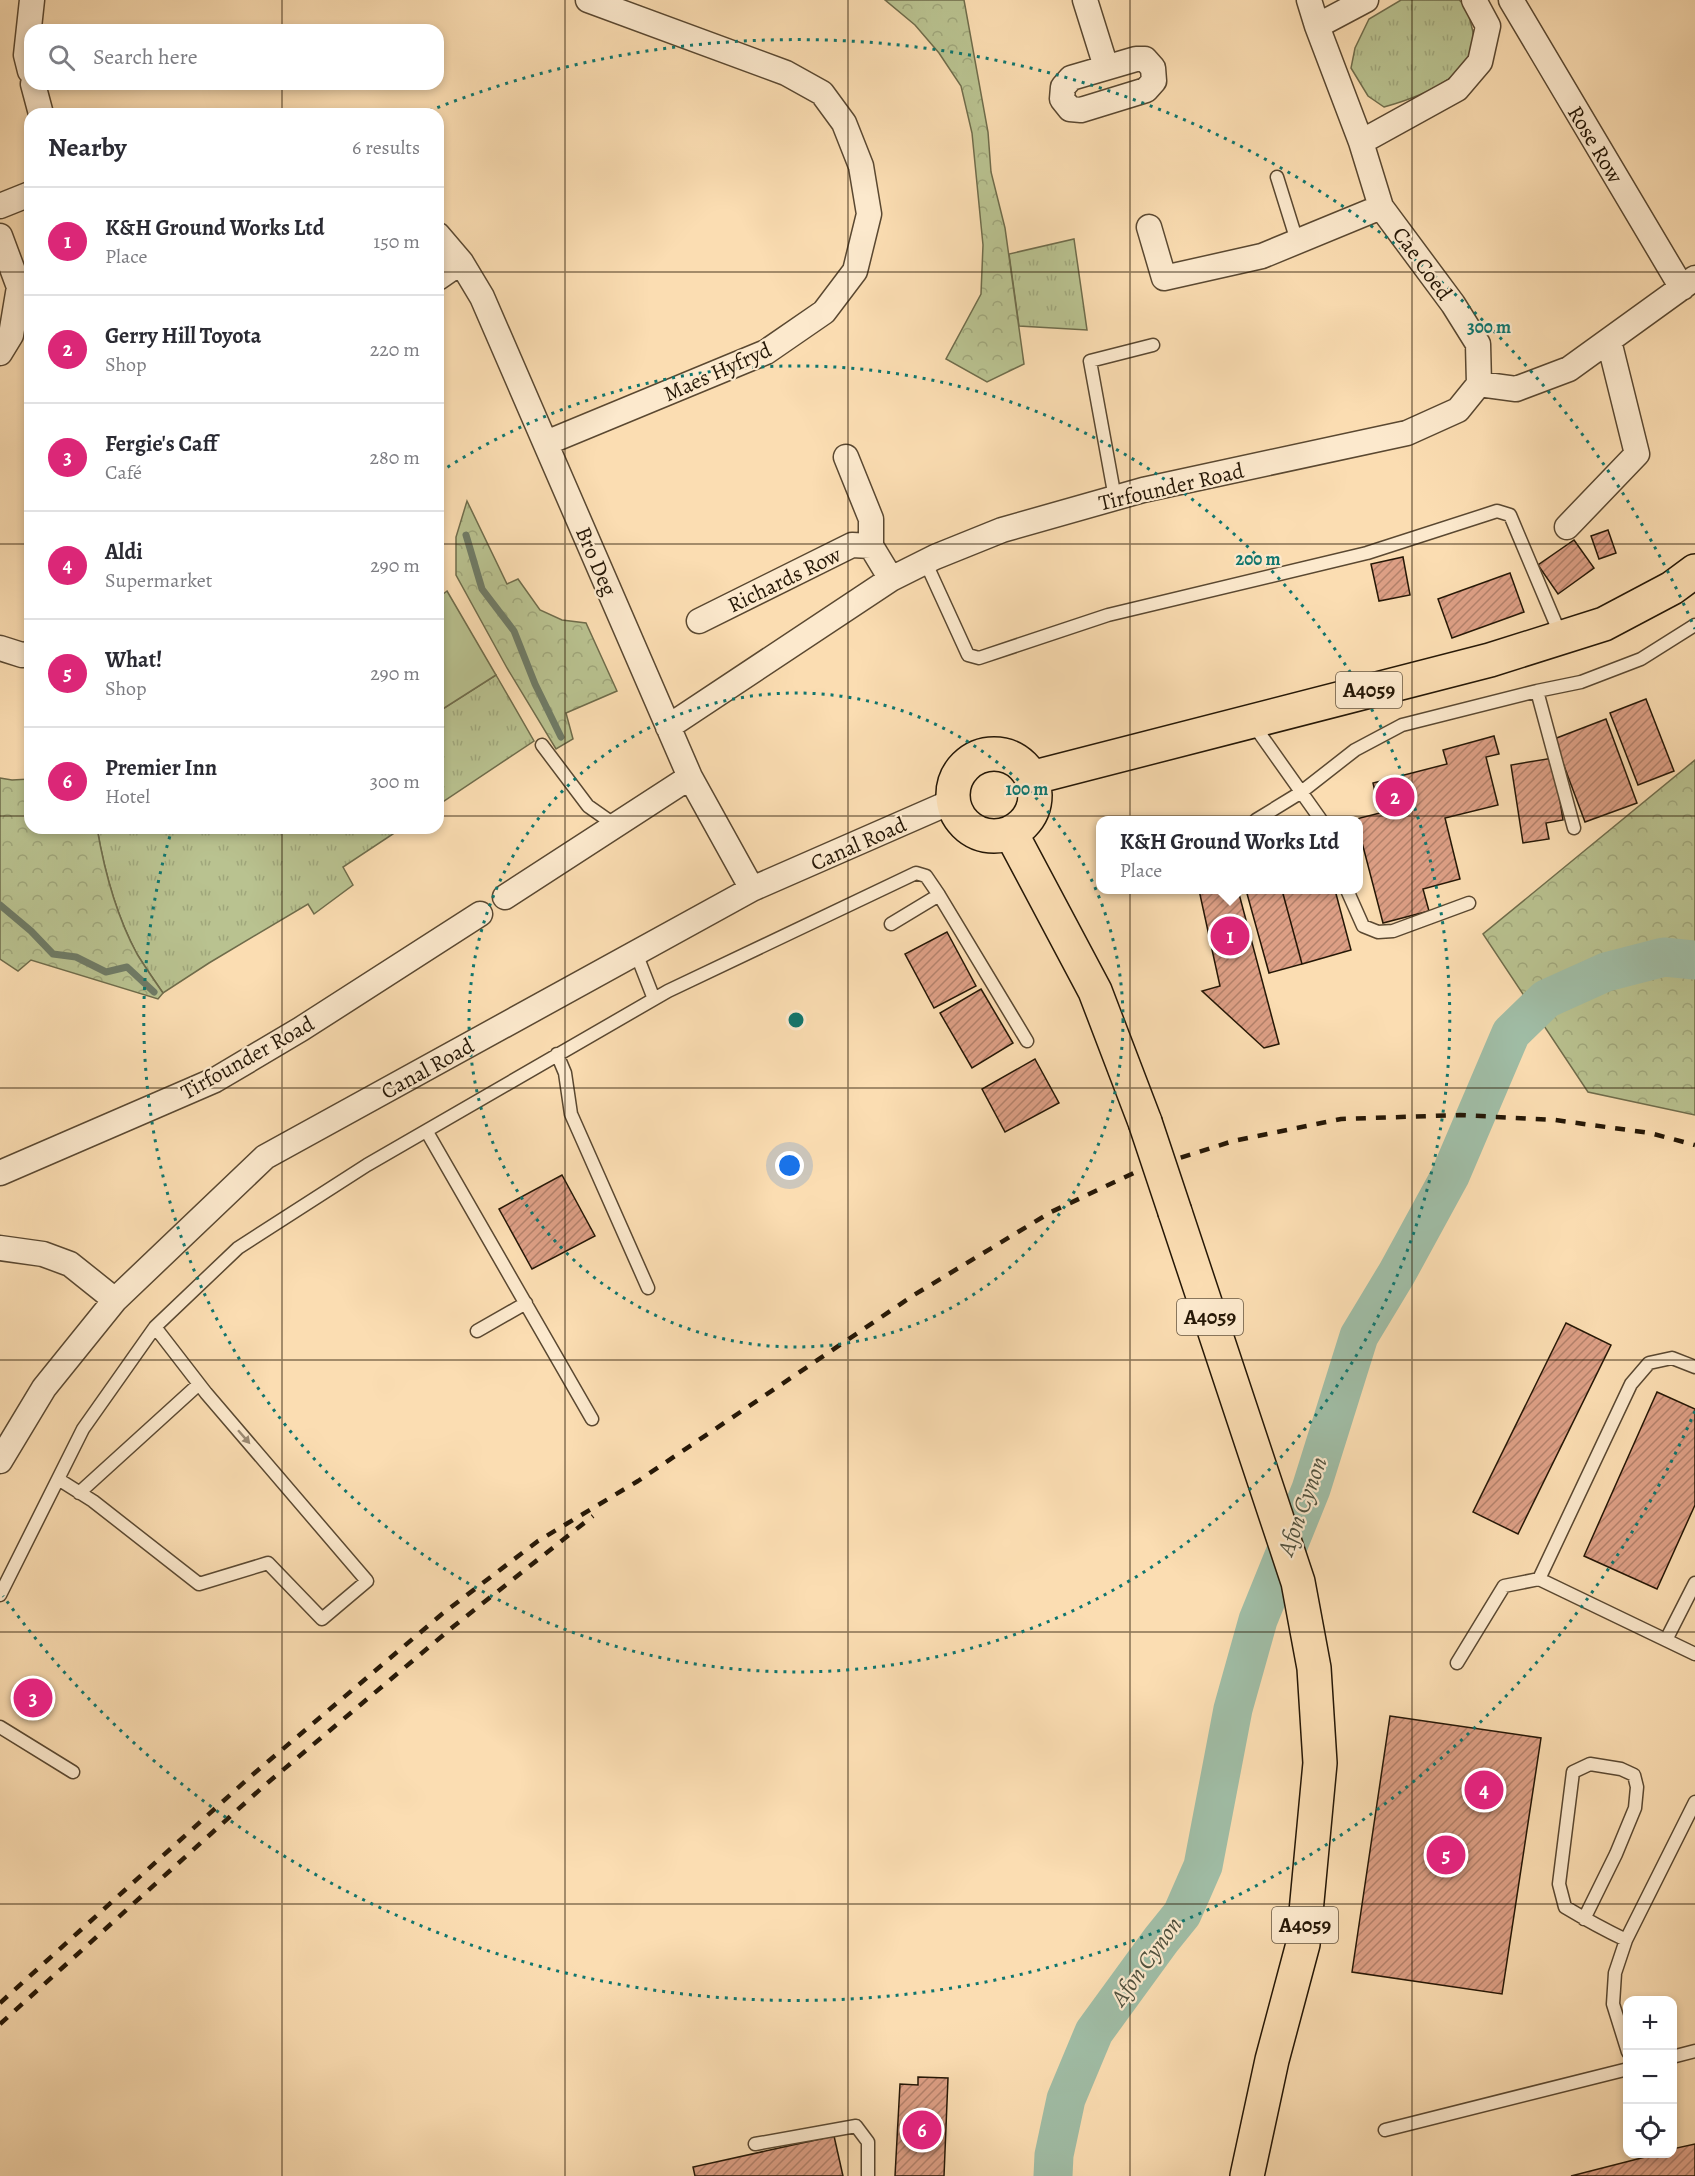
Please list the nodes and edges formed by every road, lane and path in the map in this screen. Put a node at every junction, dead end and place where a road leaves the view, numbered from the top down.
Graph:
1 (32, 0) edge
2 (588, 0) edge
3 (1085, 0) edge
4 (1310, 0) edge
5 (1366, 0) edge
6 (1474, 0) edge
7 (1511, 0) edge
8 (614, 5) edge
9 (29, 24) edge
10 (1317, 26) junction
11 (1106, 67) dead end
12 (35, 90) edge
13 (39, 108) edge
14 (1361, 142) junction
15 (1277, 177) dead end
16 (24, 196) edge
17 (0, 206) edge
18 (1381, 207) junction
19 (1149, 227) dead end
20 (0, 236) edge
21 (444, 242) edge
22 (1297, 242) junction
23 (461, 262) junction
24 (444, 274) edge
25 (1688, 283) edge
26 (1609, 341) junction
27 (1153, 345) dead end
28 (0, 353) edge
29 (1479, 384) junction
30 (546, 442) junction
31 (846, 457) dead end
32 (1115, 498) junction
33 (1567, 527) dead end
34 (871, 546) junction
35 (926, 561) junction
36 (1695, 571) edge
37 (891, 579) junction
38 (699, 621) dead end
39 (1695, 626) edge
40 (1562, 637) junction
41 (0, 648) edge
42 (24, 655) edge
43 (1537, 691) junction
44 (1251, 720) junction
45 (668, 727) junction
46 (542, 745) dead end
47 (690, 777) junction
48 (1031, 778) junction
49 (1300, 793) junction
50 (953, 801) junction
51 (1263, 816) edge
52 (1318, 816) edge
53 (615, 825) junction
54 (1574, 828) dead end
55 (1011, 833) junction
56 (753, 889) junction
57 (939, 894) junction
58 (1349, 894) edge
59 (505, 897) dead end
60 (1469, 903) dead end
61 (480, 914) dead end
62 (891, 924) dead end
63 (636, 953) junction
64 (654, 999) junction
65 (1027, 1041) dead end
66 (557, 1054) junction
67 (427, 1131) junction
68 (0, 1173) edge
69 (0, 1248) edge
70 (648, 1288) dead end
71 (115, 1300) junction
72 (526, 1303) junction
73 (155, 1327) junction
74 (477, 1331) dead end
75 (1695, 1367) edge
76 (202, 1389) junction
77 (592, 1419) dead end
78 (0, 1461) edge
79 (58, 1479) junction
80 (79, 1493) junction
81 (1539, 1579) junction
82 (1695, 1583) edge
83 (0, 1596) edge
84 (1666, 1640) junction
85 (1695, 1654) edge
86 (1457, 1663) dead end
87 (0, 1727) edge
88 (73, 1772) dead end
89 (1695, 1802) edge
90 (1584, 1919) junction
91 (1626, 1940) junction
92 (1627, 2050) edge
93 (1695, 2051) edge
94 (1677, 2056) edge
95 (1623, 2069) edge
96 (1384, 2130) dead end
97 (755, 2144) dead end
98 (868, 2176) edge
99 (1247, 2176) edge

1 - 9 street
2 - 8 street, Maes Hyfryd
3 - 11 street
4 - 10 street, Cae Coed
5 - 10 street
6 - 14 street
7 - 25 street, Rose Row
8 - 30 street, Maes Hyfryd
10 - 14 street, Cae Coed
12 - 13 street
14 - 18 street, Cae Coed
15 - 22 lane
16 - 17 street
18 - 22 street
18 - 29 street, Cae Coed
19 - 22 street
20 - 28 street
21 - 23 street, Bro Deg
23 - 24 street
23 - 30 street, Bro Deg
25 - 26 street
26 - 29 street
26 - 33 street
27 - 32 lane
29 - 32 street, Tirfounder Road
30 - 45 street, Bro Deg
31 - 34 street
32 - 35 street, Tirfounder Road
34 - 37 street
34 - 38 street, Richards Row
35 - 37 street, Tirfounder Road
35 - 40 lane
36 - 40 main road, A4059
37 - 45 street, Tirfounder Road
39 - 43 lane
40 - 44 main road, A4059
41 - 42 street
43 - 49 lane
43 - 54 lane
44 - 48 main road, A4059
44 - 49 lane
45 - 47 street, Bro Deg
46 - 53 lane
47 - 53 street
47 - 56 street, Bro Deg
48 - 50 main road
48 - 55 main road
49 - 51 lane
49 - 52 lane
50 - 55 main road
50 - 56 street, Canal Road
53 - 59 street
55 - 99 main road, A4059, bridge
56 - 63 street, Canal Road
57 - 62 lane
57 - 64 lane
57 - 65 lane
58 - 60 lane
61 - 68 street, Tirfounder Road
63 - 64 lane
63 - 71 street, Canal Road
64 - 66 lane
66 - 67 lane
66 - 70 lane
67 - 72 lane
67 - 73 lane
69 - 71 street
71 - 78 street, Canal Road
72 - 74 lane
72 - 77 lane
73 - 76 lane
73 - 79 lane
75 - 81 lane
76 - 80 lane
76 -> 80 lane
79 - 80 lane
79 - 83 lane
81 - 84 lane
81 - 86 lane
82 - 84 lane
84 - 85 lane
87 - 88 lane
89 - 91 lane
90 - 90 lane
90 - 91 lane
91 - 92 lane
93 - 94 lane
95 - 96 lane
97 - 98 lane

